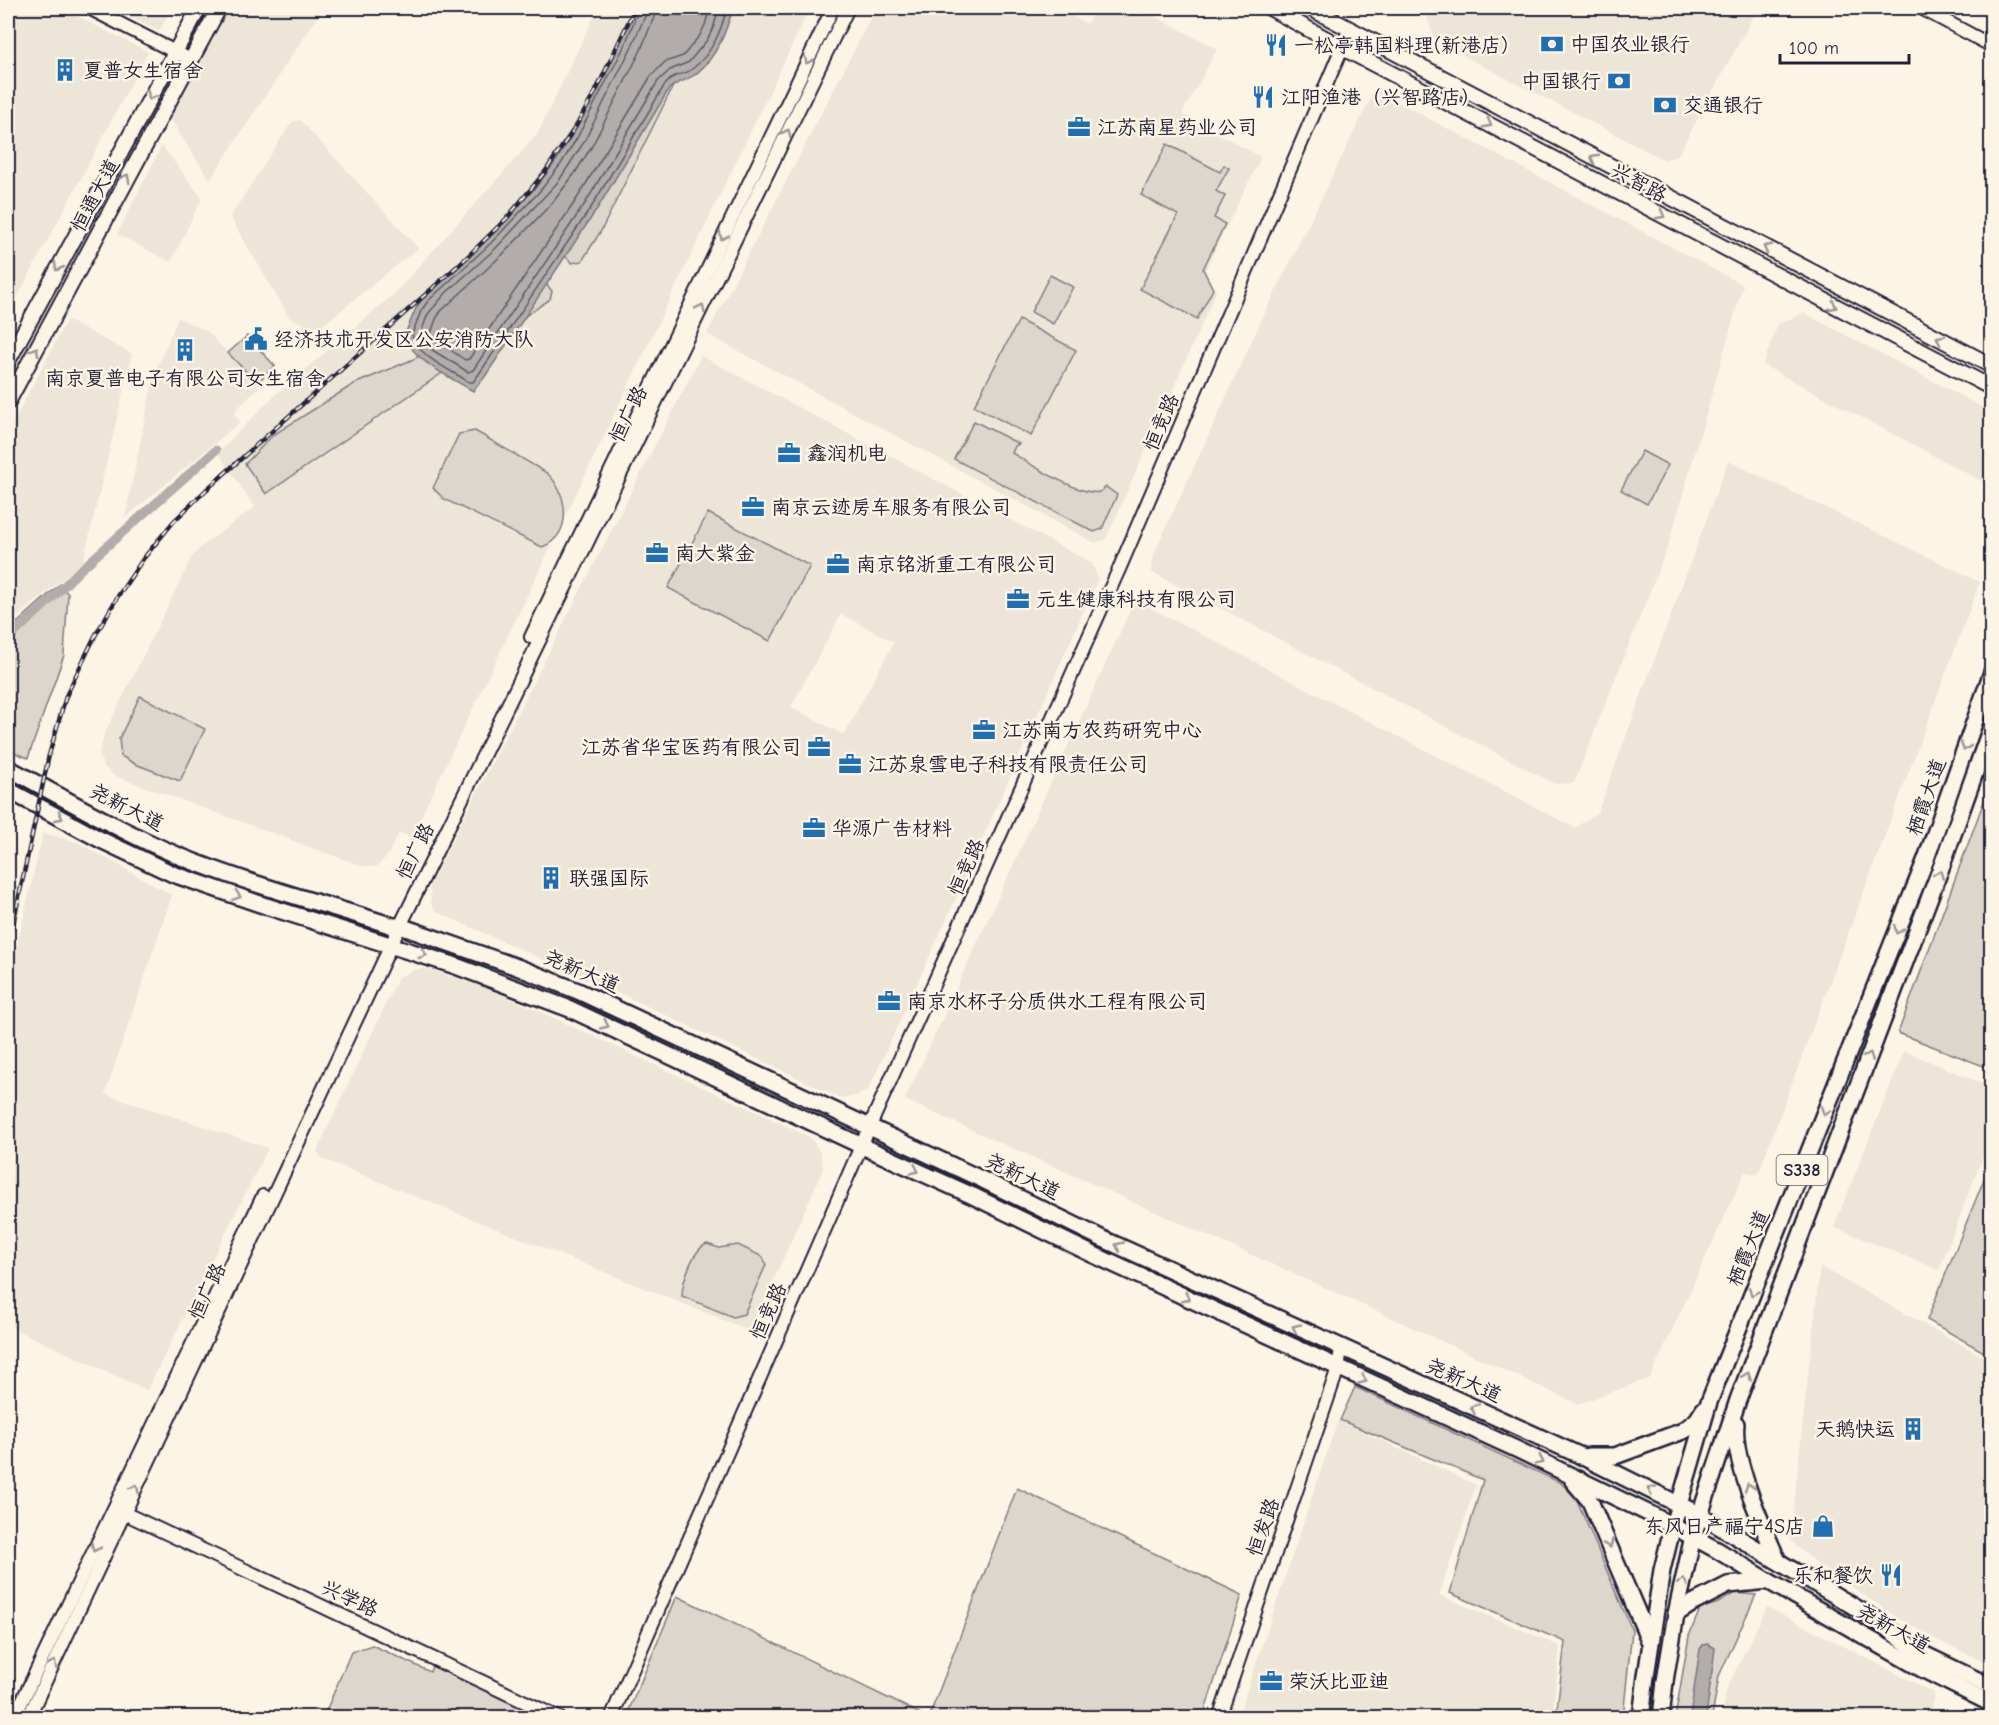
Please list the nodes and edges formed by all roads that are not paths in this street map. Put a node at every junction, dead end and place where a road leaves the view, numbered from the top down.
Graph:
1 (89, 8) edge
2 (199, 8) edge
3 (219, 8) edge
4 (833, 8) edge
5 (848, 8) edge
6 (1270, 8) edge
7 (1310, 8) edge
8 (1921, 8) edge
9 (1350, 29) junction
10 (1992, 46) edge
11 (1341, 47) junction
12 (175, 52) junction
13 (191, 60) junction
14 (8, 361) edge
15 (1992, 366) edge
16 (1992, 388) edge
17 (8, 402) edge
18 (1992, 672) edge
19 (1992, 725) edge
20 (8, 768) edge
21 (8, 790) edge
22 (396, 926) junction
23 (388, 944) junction
24 (869, 1128) junction
25 (862, 1146) junction
26 (1341, 1348) junction
27 (1338, 1368) junction
28 (1738, 1400) junction
29 (1709, 1402) junction
30 (1579, 1455) junction
31 (1569, 1476) junction
32 (1679, 1504) junction
33 (123, 1513) junction
34 (1700, 1515) junction
35 (1672, 1525) junction
36 (1693, 1536) junction
37 (1778, 1561) junction
38 (1768, 1581) junction
39 (1676, 1614) junction
40 (1650, 1641) junction
41 (1992, 1687) edge
42 (1992, 1704) edge
43 (14, 1718) edge
44 (28, 1718) edge
45 (559, 1718) edge
46 (611, 1718) edge
47 (1219, 1718) edge
48 (1641, 1718) edge
49 (1661, 1718) edge

1 - 12 street
2 - 12 main road, 恒通大道
3 - 13 main road, 恒通大道
4 -> 22 street, 恒广路
22 -> 5 street, 恒广路
6 - 11 main road, 兴智路
7 - 9 main road, 兴智路
8 - 10 street
9 - 11 street, 恒竞路
15 -> 9 main road, 兴智路
11 -> 16 main road, 兴智路
11 - 24 street, 恒竞路
12 - 13 street
12 -> 14 main road, 恒通大道
17 -> 13 main road, 恒通大道
18 -> 29 main road, 栖霞大道 / S338
28 -> 19 main road, 栖霞大道 / S338
20 - 22 main road, 尧新大道
21 -> 23 main road, 尧新大道
22 - 23 street, 恒广路
22 - 24 main road, 尧新大道
23 -> 25 main road, 尧新大道
33 -> 23 street, 恒广路
23 -> 43 street, 恒广路
24 - 25 street, 恒竞路
26 -> 24 main road, 尧新大道
25 -> 27 main road, 尧新大道
25 - 46 street, 恒竞路
26 - 27 street, 恒发路
30 -> 26 main road, 尧新大道
27 -> 31 main road, 尧新大道
27 - 47 street, 恒发路
28 - 34 main road, 栖霞大道 / S338
37 -> 28 main road
29 - 30 main road
29 - 32 main road, 栖霞大道 / S338
32 -> 30 main road, 尧新大道
31 - 35 main road, 尧新大道
31 -> 40 main road
32 - 34 main road, 尧新大道
32 - 35 main road, 栖霞大道 / S338
44 -> 33 street, 恒广路
33 - 45 street, 兴学路
34 - 36 main road, 栖霞大道 / S338
34 - 37 main road, 尧新大道
35 - 36 main road, 尧新大道
35 - 40 main road, 栖霞大道 / S338
36 - 38 main road, 尧新大道
39 -> 36 main road, 栖霞大道 / S338
37 - 41 main road, 尧新大道
38 - 39 main road
38 - 42 main road, 尧新大道
39 - 49 main road, 栖霞大道 / S338
40 - 48 main road, 栖霞大道 / S338

